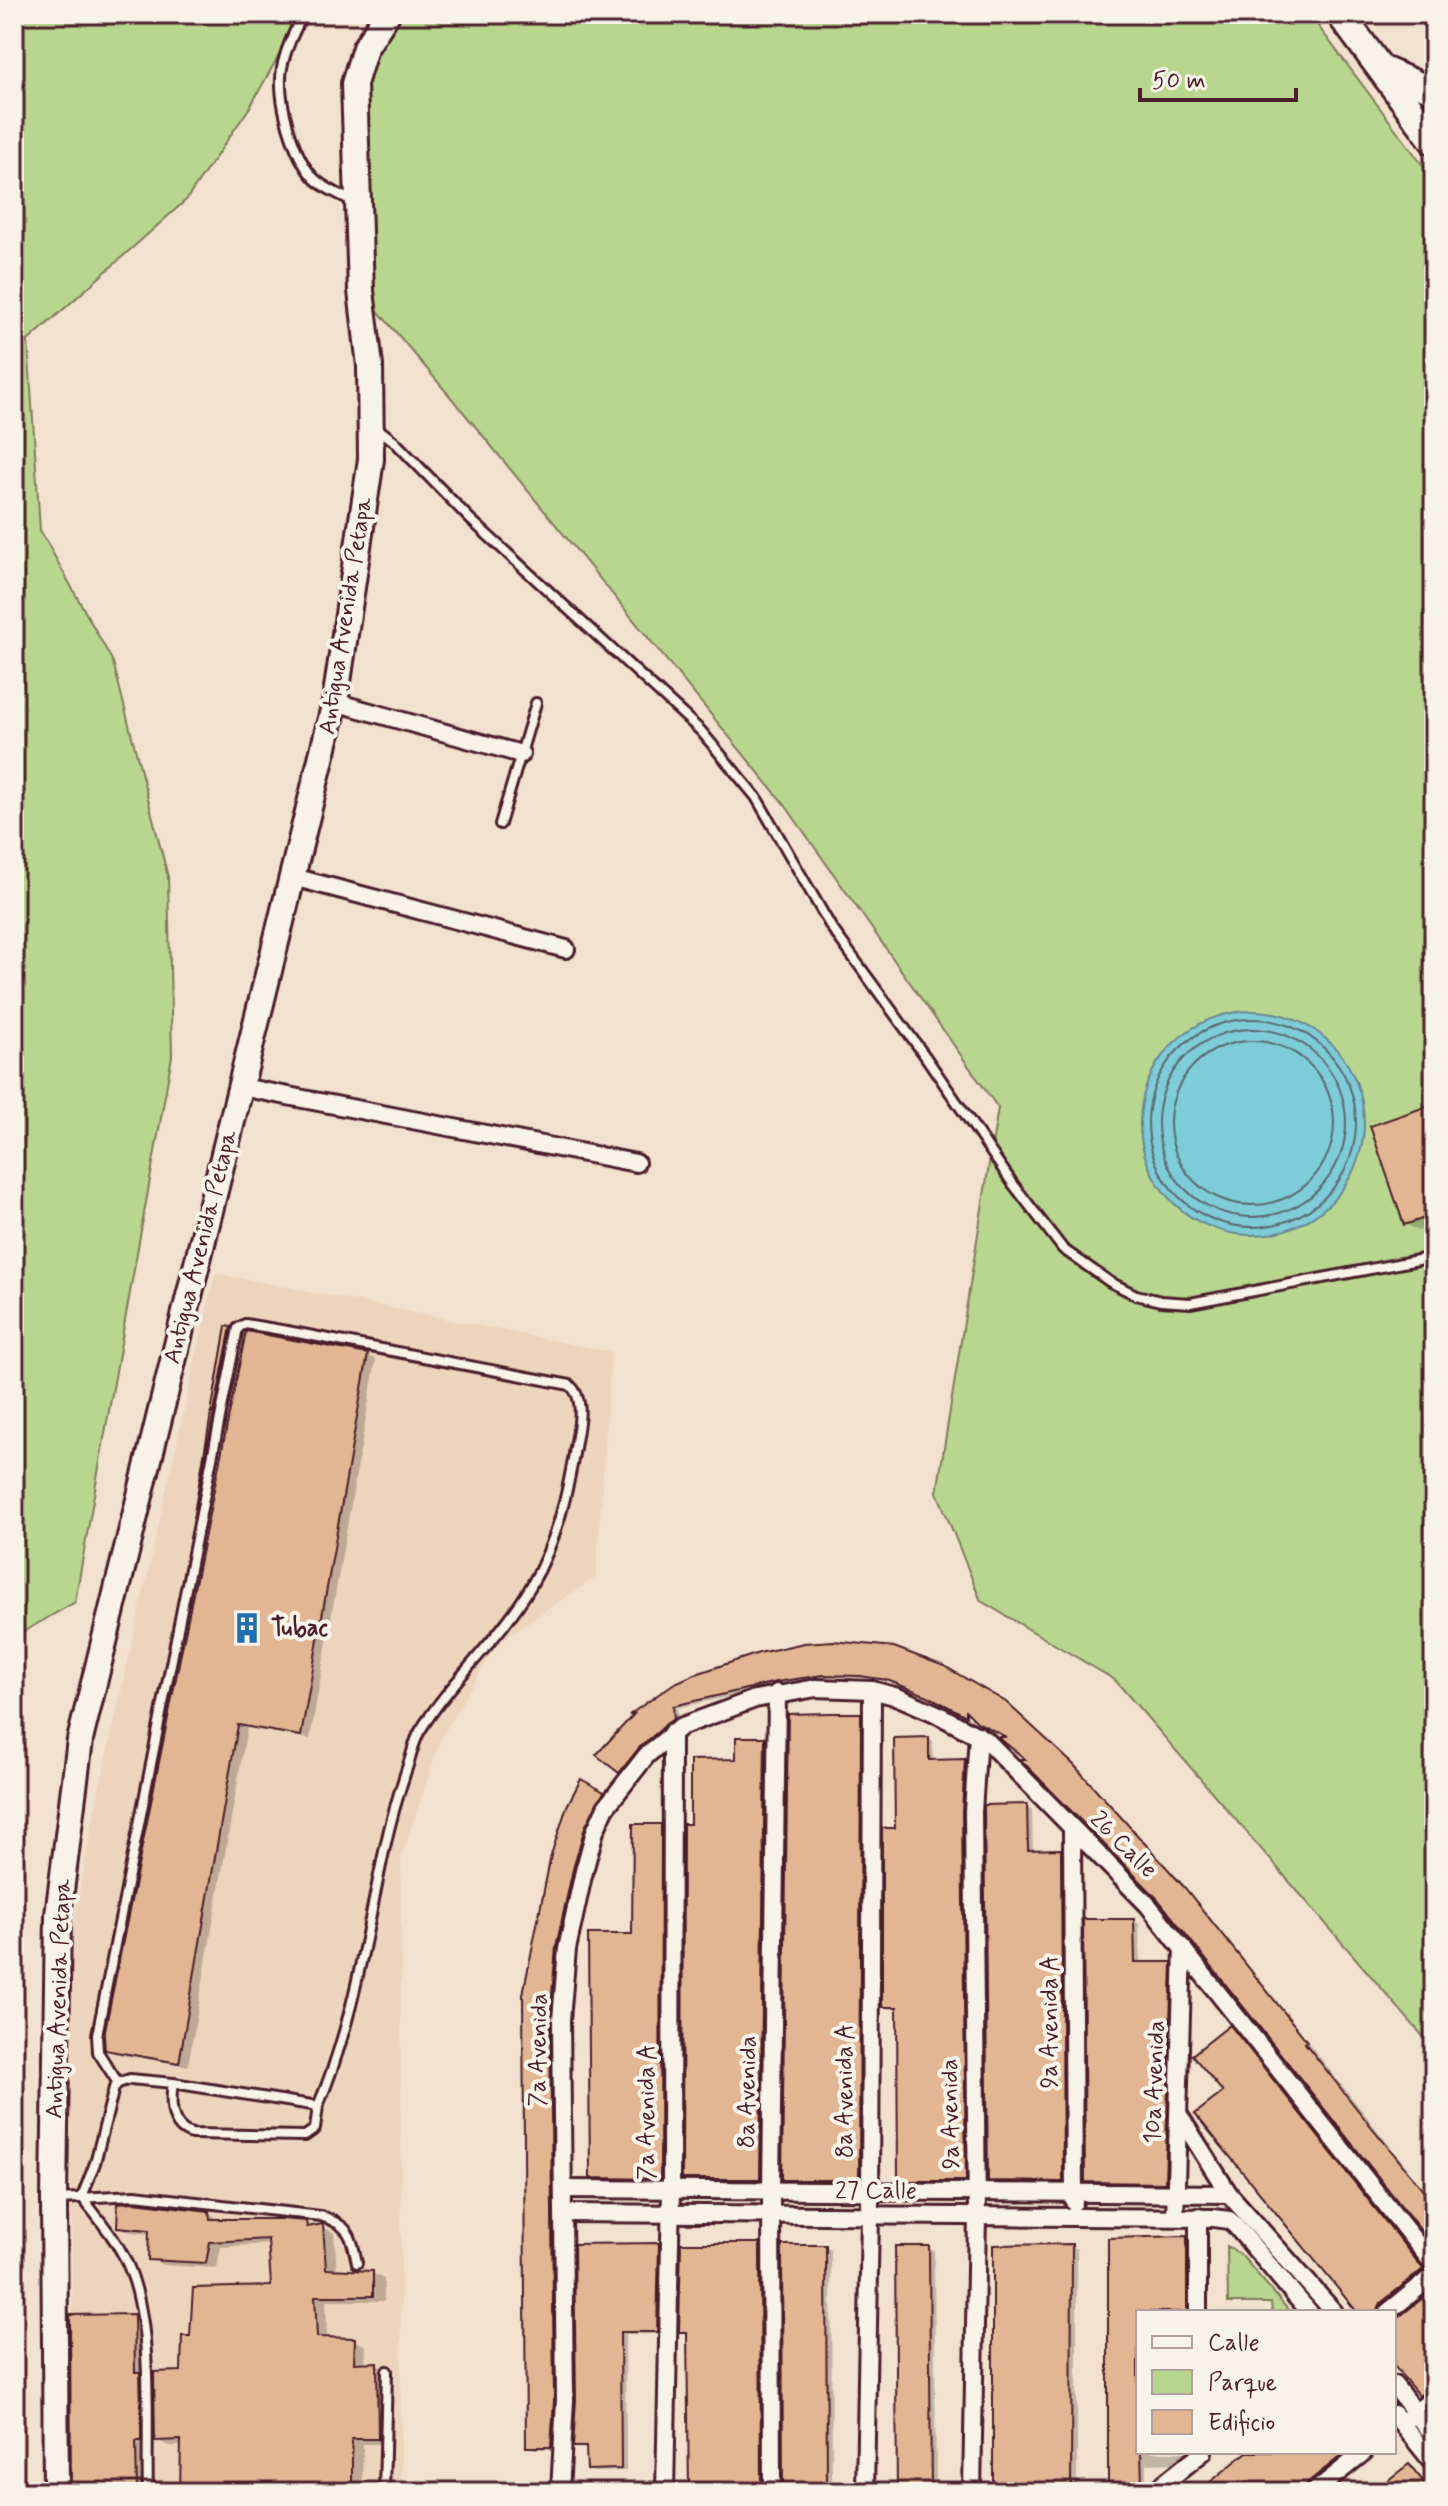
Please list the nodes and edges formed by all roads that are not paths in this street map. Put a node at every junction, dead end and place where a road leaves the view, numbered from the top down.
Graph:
1 (303, 14) edge
2 (387, 14) edge
3 (1340, 14) edge
4 (1381, 68) junction
5 (1434, 91) edge
6 (1434, 141) edge
7 (358, 205) junction
8 (372, 423) junction
9 (335, 702) junction
10 (536, 703) dead end
11 (521, 754) junction
12 (500, 824) dead end
13 (293, 877) junction
14 (566, 949) dead end
15 (241, 1087) junction
16 (636, 1163) dead end
17 (1434, 1257) edge
18 (872, 1690) junction
19 (777, 1693) junction
20 (672, 1732) junction
21 (978, 1735) junction
22 (1072, 1828) junction
23 (1183, 1948) junction
24 (118, 2083) junction
25 (173, 2083) junction
26 (318, 2106) junction
27 (1178, 2113) junction
28 (563, 2189) junction
29 (671, 2191) junction
30 (771, 2191) junction
31 (869, 2192) junction
32 (1176, 2192) junction
33 (976, 2193) junction
34 (1074, 2194) junction
35 (1229, 2194) junction
36 (82, 2197) junction
37 (54, 2199) junction
38 (564, 2213) junction
39 (671, 2215) junction
40 (772, 2215) junction
41 (870, 2215) junction
42 (977, 2215) junction
43 (1075, 2215) junction
44 (1175, 2217) junction
45 (1198, 2217) junction
46 (1429, 2258) edge
47 (357, 2263) dead end
48 (1434, 2275) edge
49 (1198, 2310) edge
50 (1307, 2310) edge
51 (1332, 2310) edge
52 (1390, 2310) edge
53 (387, 2371) dead end
54 (1396, 2388) edge
55 (1434, 2398) edge
56 (1415, 2412) junction
57 (1396, 2422) edge
58 (1434, 2437) edge
59 (1199, 2454) edge
60 (1362, 2454) edge
61 (1434, 2464) edge
62 (56, 2492) edge
63 (148, 2492) edge
64 (384, 2492) edge
65 (560, 2492) edge
66 (665, 2492) edge
67 (772, 2492) edge
68 (865, 2492) edge
69 (972, 2492) edge
70 (1153, 2492) edge
71 (1314, 2492) edge

1 - 7 lane
2 - 7 main road, Antigua Avenida Petapa
3 - 4 main road
4 - 5 main road
4 - 6 main road
7 - 8 main road, Antigua Avenida Petapa
8 - 9 main road, Antigua Avenida Petapa
8 - 17 lane
9 - 11 street
9 - 13 main road, Antigua Avenida Petapa
10 - 11 lane
11 - 12 lane
13 - 14 street
13 - 15 main road, Antigua Avenida Petapa
15 - 16 street
15 - 37 main road, Antigua Avenida Petapa
18 - 19 street, 26 Calle
18 - 21 street, 26 Calle
18 - 31 street, 8a Avenida A
19 - 20 street, 26 Calle
19 - 30 street, 8a Avenida
20 - 28 street, 7a Avenida
20 - 29 street, 7a Avenida A
21 - 22 street, 26 Calle
21 - 33 street, 9a Avenida
22 - 23 street, 26 Calle
22 - 34 street, 9a Avenida A
23 - 27 street, 10a Avenida
23 - 46 street, 26 Calle
24 - 25 lane
24 - 26 lane
24 - 36 lane
25 - 26 lane
25 - 26 lane
27 - 32 street, 10a Avenida
27 - 35 street
28 - 29 street, 27 Calle
28 - 38 street, 7a Avenida
29 - 30 street, 27 Calle
29 - 39 street, 7a Avenida A
30 - 31 street, 27 Calle
30 - 40 street, 8a Avenida
31 - 33 street, 27 Calle
31 - 41 street, 8a Avenida A
32 - 34 street, 27 Calle
32 - 35 street, 27 Calle
32 - 44 street, 10a Avenida
33 - 34 street, 27 Calle
33 - 42 street, 9a Avenida
34 - 43 street, 9a Avenida A
35 - 51 street
36 - 37 lane
36 - 47 lane
36 - 63 lane
37 - 62 main road, Antigua Avenida Petapa
38 - 39 street, 27 Calle
38 - 65 street, 7a Avenida
39 - 40 street, 27 Calle
39 - 66 street, 7a Avenida A
40 - 41 street, 27 Calle
40 - 67 street, 8a Avenida
41 - 42 street, 27 Calle
41 - 68 street, 8a Avenida A
42 - 43 street, 27 Calle
42 - 69 street, 9a Avenida
43 - 44 street, 27 Calle
44 - 45 street, 27 Calle
45 - 49 street
45 - 50 street, 27 Calle
48 - 52 street
53 - 64 lane
54 - 56 street
55 - 56 street
56 - 57 street
56 - 58 street
57 - 61 street
59 - 70 street
60 - 71 street

